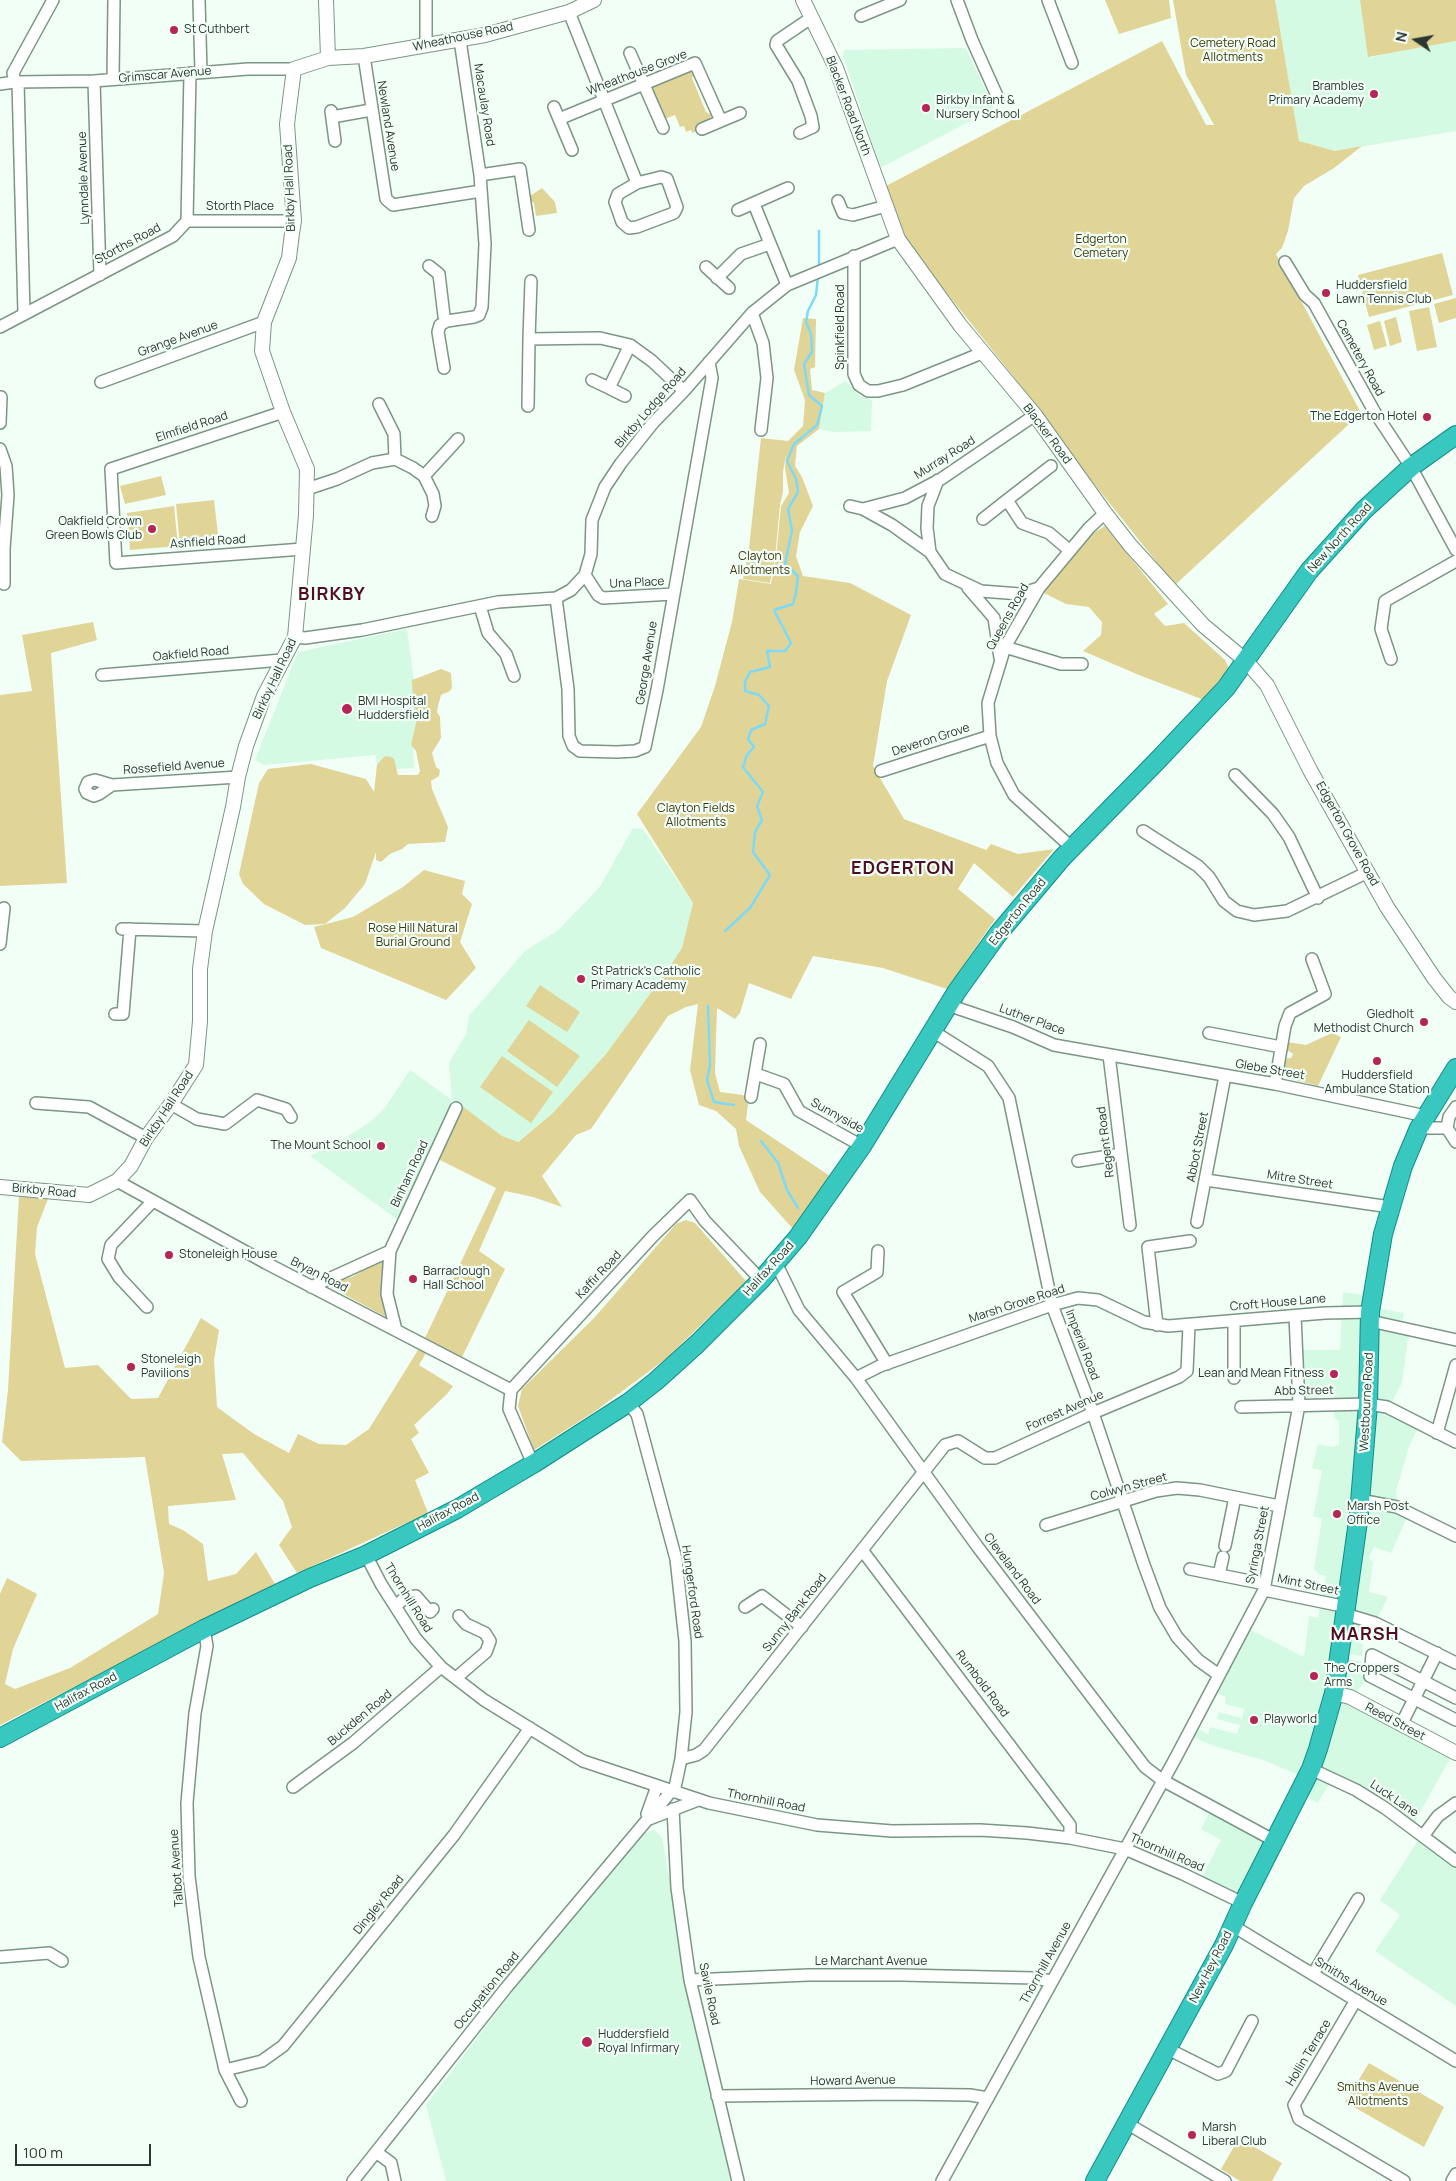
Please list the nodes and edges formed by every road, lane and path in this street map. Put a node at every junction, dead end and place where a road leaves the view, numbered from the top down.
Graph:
1 (53, 0) edge
2 (114, 0) edge
3 (199, 0) edge
4 (326, 0) edge
5 (426, 0) edge
6 (594, 0) edge
7 (802, 0) edge
8 (900, 0) edge
9 (957, 0) edge
10 (1048, 0) edge
11 (569, 12) junction
12 (861, 16) dead end
13 (811, 18) junction
14 (460, 40) junction
15 (426, 46) junction
16 (630, 53) dead end
17 (364, 56) junction
18 (328, 58) junction
19 (1072, 63) dead end
20 (294, 69) junction
21 (195, 72) junction
22 (113, 79) junction
23 (94, 81) junction
24 (16, 82) junction
25 (0, 84) edge
26 (644, 84) junction
27 (998, 98) dead end
28 (603, 100) junction
29 (554, 107) dead end
30 (371, 110) junction
31 (740, 113) dead end
32 (559, 119) junction
33 (721, 121) junction
34 (663, 128) dead end
35 (702, 128) dead end
36 (800, 133) dead end
37 (335, 141) dead end
38 (572, 150) dead end
39 (480, 174) junction
40 (637, 184) junction
41 (878, 186) joint
42 (788, 188) dead end
43 (481, 192) junction
44 (838, 200) dead end
45 (754, 204) junction
46 (886, 206) junction
47 (738, 210) dead end
48 (294, 220) junction
49 (187, 221) junction
50 (529, 230) dead end
51 (898, 239) junction
52 (770, 244) junction
53 (854, 256) junction
54 (1285, 262) dead end
55 (429, 266) dead end
56 (706, 268) dead end
57 (100, 275) junction
58 (718, 278) junction
59 (531, 281) dead end
60 (787, 285) junction
61 (729, 288) dead end
62 (752, 313) junction
63 (24, 314) junction
64 (447, 321) junction
65 (264, 322) junction
66 (0, 327) edge
67 (529, 339) junction
68 (630, 345) junction
69 (982, 353) junction
70 (709, 362) junction
71 (444, 368) dead end
72 (592, 380) dead end
73 (101, 382) dead end
74 (609, 388) junction
75 (684, 391) junction
76 (625, 396) dead end
77 (1, 397) edge
78 (379, 404) dead end
79 (528, 406) dead end
80 (283, 412) junction
81 (1035, 415) junction
82 (0, 423) edge
83 (761, 430) dead end
84 (1456, 435) edge
85 (458, 439) dead end
86 (0, 449) edge
87 (395, 459) junction
88 (1052, 466) dead end
89 (1411, 467) junction
90 (424, 476) junction
91 (938, 480) junction
92 (307, 489) junction
93 (1007, 500) junction
94 (850, 506) dead end
95 (863, 509) junction
96 (1105, 514) junction
97 (432, 516) dead end
98 (983, 519) dead end
99 (303, 549) junction
100 (1069, 550) junction
101 (1456, 550) edge
102 (930, 552) junction
103 (1456, 561) edge
104 (116, 563) joint
105 (585, 575) junction
106 (4, 584) dead end
107 (963, 584) junction
108 (1039, 588) junction
109 (673, 594) junction
110 (556, 598) junction
111 (480, 606) junction
112 (296, 637) junction
113 (1005, 647) junction
114 (1000, 658) junction
115 (1391, 659) dead end
116 (282, 660) junction
117 (1246, 661) junction
118 (1082, 664) dead end
119 (102, 675) dead end
120 (514, 676) dead end
121 (990, 736) junction
122 (881, 771) dead end
123 (1235, 775) dead end
124 (238, 777) junction
125 (112, 785) dead end
126 (1143, 830) dead end
127 (1071, 847) junction
128 (1368, 872) junction
129 (1318, 898) junction
130 (4, 908) dead end
131 (205, 931) junction
132 (0, 944) edge
133 (1312, 959) dead end
134 (1456, 1002) edge
135 (948, 1005) junction
136 (123, 1015) dead end
137 (931, 1030) junction
138 (1209, 1033) dead end
139 (760, 1044) dead end
140 (1281, 1047) junction
141 (1109, 1055) junction
142 (1456, 1068) edge
143 (756, 1074) junction
144 (1225, 1076) junction
145 (1275, 1084) junction
146 (1445, 1086) junction
147 (751, 1097) dead end
148 (1456, 1102) edge
149 (36, 1103) dead end
150 (171, 1104) junction
151 (1456, 1107) edge
152 (456, 1108) dead end
153 (290, 1110) dead end
154 (1422, 1122) junction
155 (1447, 1128) junction
156 (146, 1138) junction
157 (1456, 1142) edge
158 (862, 1146) junction
159 (1121, 1154) junction
160 (1078, 1161) dead end
161 (1206, 1180) junction
162 (117, 1181) junction
163 (0, 1187) edge
164 (829, 1193) joint
165 (89, 1194) joint
166 (153, 1201) junction
167 (1390, 1207) junction
168 (1197, 1222) dead end
169 (1130, 1225) dead end
170 (1190, 1241) dead end
171 (390, 1251) junction
172 (878, 1251) dead end
173 (776, 1264) junction
174 (761, 1280) junction
175 (311, 1287) junction
176 (1052, 1305) junction
177 (147, 1307) dead end
178 (1295, 1316) junction
179 (1370, 1316) junction
180 (1234, 1320) junction
181 (1157, 1325) junction
182 (1189, 1325) junction
183 (396, 1330) junction
184 (1456, 1340) edge
185 (886, 1364) junction
186 (1456, 1365) edge
187 (856, 1378) junction
188 (1234, 1378) dead end
189 (510, 1390) junction
190 (628, 1403) junction
191 (1368, 1404) junction
192 (1299, 1405) junction
193 (1241, 1407) dead end
194 (1093, 1413) junction
195 (1437, 1433) junction
196 (1456, 1442) edge
197 (533, 1464) junction
198 (922, 1472) junction
199 (1235, 1497) junction
200 (1360, 1500) junction
201 (1123, 1502) junction
202 (1279, 1506) junction
203 (1046, 1525) dead end
204 (1456, 1536) edge
205 (862, 1550) junction
206 (366, 1555) junction
207 (1190, 1569) dead end
208 (1219, 1575) junction
209 (1264, 1587) junction
210 (395, 1606) junction
211 (745, 1607) dead end
212 (433, 1610) dead end
213 (1346, 1610) junction
214 (460, 1616) dead end
215 (802, 1627) junction
216 (204, 1629) junction
217 (1437, 1653) junction
218 (1456, 1663) edge
219 (441, 1667) junction
220 (1220, 1675) junction
221 (456, 1678) junction
222 (1423, 1681) junction
223 (1334, 1693) junction
224 (1456, 1698) edge
225 (1414, 1699) junction
226 (1456, 1720) edge
227 (1401, 1725) junction
228 (530, 1728) junction
229 (0, 1738) edge
230 (1318, 1749) joint
231 (1456, 1752) edge
232 (681, 1759) junction
233 (1175, 1759) joint
234 (1311, 1769) junction
235 (1162, 1780) junction
236 (293, 1786) dead end
237 (657, 1786) junction
238 (672, 1791) junction
239 (698, 1800) junction
240 (1456, 1803) edge
241 (673, 1810) junction
242 (645, 1820) junction
243 (1423, 1836) junction
244 (1070, 1838) junction
245 (1275, 1841) junction
246 (1125, 1849) junction
247 (1456, 1860) edge
248 (1358, 1899) dead end
249 (1243, 1903) junction
250 (1232, 1926) junction
251 (0, 1957) edge
252 (62, 1961) dead end
253 (1313, 1974) junction
254 (690, 1980) junction
255 (1052, 1981) junction
256 (1356, 2000) junction
257 (1252, 2021) dead end
258 (1168, 2049) junction
259 (1456, 2061) edge
260 (225, 2070) junction
261 (717, 2096) junction
262 (988, 2098) junction
263 (241, 2101) dead end
264 (1128, 2124) junction
265 (376, 2152) junction
266 (1456, 2174) edge
267 (353, 2181) edge
268 (395, 2181) edge
269 (738, 2181) edge
270 (942, 2181) edge
271 (1096, 2181) edge
272 (1225, 2181) edge
273 (1404, 2181) edge
274 (1452, 2181) edge

1 - 24 street
2 - 22 street
3 - 21 street
4 - 18 street
5 - 15 street
6 - 11 street, Wheathouse Road
7 - 13 street, Blacker Road North
8 - 12 street
9 - 27 street
10 - 19 street
11 - 14 street, Wheathouse Road
11 - 28 street
13 - 36 street
13 - 41 street, Blacker Road North
14 - 15 street, Wheathouse Road
14 - 39 street, Macaulay Road
15 - 17 street, Wheathouse Road
16 - 26 street
17 - 18 street, Wheathouse Road
17 - 30 street, Newland Avenue
18 - 20 street, Grimscar Avenue
20 - 21 street, Grimscar Avenue
20 - 48 street, Birkby Hall Road
21 - 22 street, Grimscar Avenue
21 - 49 street
22 - 23 street, Grimscar Avenue
23 - 24 street, Grimscar Avenue
23 - 57 street, Lynndale Avenue
24 - 25 street, Grimscar Avenue
24 - 63 street
26 - 28 street, Wheathouse Grove
26 - 33 street, Wheathouse Grove
26 - 34 street
28 - 32 street, Wheathouse Grove
28 - 40 street
29 - 32 street
30 - 37 street
30 - 43 street, Newland Avenue
31 - 33 street
32 - 38 street
33 - 35 street
39 - 43 street, Macaulay Road
39 - 50 street
40 - 40 street
41 - 46 street, Blacker Road
42 - 45 street
43 - 64 street, Macaulay Road
44 - 46 street
45 - 47 street
45 - 52 street
46 - 51 street, Blacker Road
48 - 49 street, Storth Place
48 - 65 street, Birkby Hall Road
49 - 57 street, Storths Road
51 - 53 street, Birkby Lodge Road
51 - 69 street, Blacker Road
52 - 58 street
52 - 60 street
53 - 60 street, Birkby Lodge Road
53 - 69 street, Spinkfield Road
54 - 89 street, Cemetery Road
55 - 64 street
56 - 58 street
57 - 63 street, Storths Road
58 - 61 street
59 - 67 street
60 - 62 street, Birkby Lodge Road
62 - 70 street, Birkby Lodge Road
62 - 83 street
63 - 66 street, Storths Road
64 - 71 street
65 - 73 street, Grange Avenue
65 - 80 street, Birkby Hall Road
67 - 68 street
67 - 79 street
68 - 74 street
68 - 75 street
69 - 81 street, Blacker Road
70 - 75 street, Birkby Lodge Road
70 - 109 street, George Avenue
72 - 74 street
74 - 76 street
75 - 105 street, Birkby Lodge Road
77 - 82 street
78 - 87 street
80 - 92 street, Birkby Hall Road
80 - 104 street, Elmfield Road
81 - 91 street, Murray Road
81 - 96 street, Blacker Road
84 - 89 highway, New North Road
85 - 90 street
86 - 106 street
87 - 90 street
87 - 92 street
88 - 93 street
89 - 101 street, Cemetery Road
89 - 117 highway, New North Road
90 - 97 street
91 - 95 street, Murray Road
91 - 102 street
92 - 99 street, Birkby Hall Road
93 - 98 street
93 - 100 street
94 - 95 street
95 - 102 street
96 - 100 street, Queens Road
96 - 117 street, Blacker Road
99 - 104 street, Ashfield Road
99 - 112 street, Birkby Hall Road
100 - 108 street, Queens Road
102 - 107 street
103 - 115 street
105 - 109 street, Una Place
105 - 110 street
107 - 108 street
107 - 114 street
108 - 113 street, Queens Road
109 - 110 street, George Avenue
110 - 111 street
111 - 112 street
111 - 120 street
112 - 116 street, Birkby Hall Road
113 - 114 street, Queens Road
113 - 118 street
114 - 121 street, Queens Road
116 - 119 street, Oakfield Road
116 - 124 street, Birkby Hall Road
117 - 127 highway, Edgerton Road
117 - 128 street, Edgerton Grove Road
121 - 122 street, Deveron Grove
121 - 127 street, Queens Road
123 - 129 street
124 - 125 street, Rossefield Avenue
124 - 131 street, Birkby Hall Road
126 - 129 street
127 - 135 highway, Edgerton Road
128 - 129 street
128 - 134 street, Edgerton Grove Road
130 - 132 street
131 - 136 street
131 - 150 street, Birkby Hall Road
133 - 140 street
135 - 137 highway, Edgerton Road
135 - 141 street, Luther Place
137 - 158 highway, Edgerton Road
137 - 176 street, Imperial Road
138 - 140 street
139 - 143 street
140 - 145 street
141 - 144 street, Glebe Street
141 - 159 street, Regent Road
142 - 146 highway, Westbourne Road
143 - 147 street
143 - 158 street, Sunnyside
144 - 145 street, Glebe Street
144 - 161 street, Abbot Street
145 - 154 street, Glebe Street
146 - 148 street
146 - 154 highway, Westbourne Road
149 - 156 street
150 - 153 street
150 - 156 street, Birkby Hall Road
151 - 155 street
152 - 171 street, Binham Road
154 - 155 street, Glebe Street
154 - 167 highway, Westbourne Road
155 - 157 street
156 - 162 street, Birkby Hall Road
158 - 164 highway, Edgerton Road
159 - 160 street
159 - 169 street, Regent Road
161 - 167 street, Mitre Street
161 - 168 street, Abbot Street
162 - 165 street, Birkby Hall Road
162 - 166 street, Bryan Road
163 - 165 street, Birkby Road
164 - 173 highway, Halifax Road
166 - 175 street, Bryan Road
166 - 177 street
167 - 179 highway, Westbourne Road
170 - 181 street
171 - 175 street
171 - 183 street, Binham Road
172 - 185 street
173 - 174 highway, Halifax Road
173 - 187 street, Cleveland Road
174 - 189 street, Kaffir Road
174 - 190 highway, Halifax Road
175 - 183 street, Bryan Road
176 - 181 street, Marsh Grove Road
176 - 185 street, Marsh Grove Road
176 - 194 street, Imperial Road
178 - 179 street, Croft House Lane
178 - 180 street, Croft House Lane
178 - 192 street, Syringa Street
179 - 184 street, Croft House Lane
179 - 191 highway, Westbourne Road
180 - 182 street, Croft House Lane
180 - 188 street
181 - 182 street, Marsh Grove Road
182 - 194 street, Forrest Avenue
183 - 189 street, Bryan Road
185 - 187 street, Marsh Grove Road
186 - 195 street
187 - 198 street, Cleveland Road
189 - 197 street
190 - 197 highway, Halifax Road
190 - 232 street, Hungerford Road
191 - 192 street, Abb Street
191 - 195 street, Abb Street
191 - 200 highway, Westbourne Road
192 - 193 street, Abb Street
192 - 202 street, Syringa Street
194 - 198 street, Forrest Avenue
194 - 201 street, Imperial Road
195 - 196 street, Abb Street
197 - 206 highway, Halifax Road
198 - 205 street, Sunny Bank Road
198 - 235 street, Cleveland Road
199 - 201 street, Colwyn Street
199 - 202 street, Colwyn Street
199 - 208 street
200 - 204 street
200 - 213 highway, Westbourne Road
201 - 203 street, Colwyn Street
201 - 220 street, Imperial Road
202 - 209 street, Syringa Street
205 - 215 street, Sunny Bank Road
205 - 244 street, Rumbold Road
206 - 210 street, Thornhill Road
206 - 216 highway, Halifax Road
207 - 208 street, Mint Street
208 - 209 street, Mint Street
209 - 213 street, Mint Street
209 - 220 street, Syringa Street
210 - 212 street
210 - 219 street, Thornhill Road
211 - 215 street
213 - 217 street, Mint Street
213 - 223 highway, Westbourne Road
214 - 221 street
215 - 232 street, Sunny Bank Road
216 - 229 highway, Halifax Road
216 - 260 street, Talbot Avenue
217 - 218 street, Mint Street
217 - 222 street
219 - 221 street, Thornhill Road
219 - 236 street, Buckden Road
220 - 233 street, Syringa Street
221 - 228 street, Thornhill Road
222 - 224 street
222 - 225 street
222 - 225 street
223 - 227 street, Reed Street
223 - 230 highway, Westbourne Road
225 - 226 street
225 - 227 street
227 - 231 street, Reed Street
228 - 237 street, Thornhill Road
228 - 260 street, Dingley Road
230 - 234 highway, New Hey Road
232 - 238 street, Hungerford Road
233 - 235 street, Thornhill Avenue
234 - 243 street, Luck Lane
234 - 245 highway, New Hey Road
235 - 245 street, Cleveland Road
235 - 246 street, Thornhill Avenue
237 - 238 street, Thornhill Road
237 - 242 street, Occupation Road
238 - 239 street, Thornhill Road
238 - 242 street, Occupation Road
239 - 241 street
239 - 244 street, Thornhill Road
240 - 243 street
241 - 242 street
241 - 254 street, Savile Road
242 - 265 street, Occupation Road
243 - 247 street, Luck Lane
244 - 246 street, Thornhill Road
245 - 249 highway, New Hey Road
246 - 249 street, Thornhill Road
246 - 255 street, Thornhill Avenue
248 - 253 street
249 - 250 highway, New Hey Road
250 - 253 street, Smiths Avenue
250 - 258 highway, New Hey Road
251 - 252 street
253 - 256 street, Smiths Avenue
254 - 255 street, Le Marchant Avenue
254 - 261 street, Savile Road
255 - 262 street, Thornhill Avenue
256 - 259 street, Smiths Avenue
256 - 273 street, Hollin Terrace
257 - 258 street
258 - 264 highway, New Hey Road
260 - 263 street, Talbot Avenue
261 - 262 street, Howard Avenue
261 - 269 street, Savile Road
262 - 270 street, Thornhill Avenue
264 - 271 highway, New Hey Road
264 - 272 street
265 - 267 street, Occupation Road
265 - 268 street
266 - 274 street

